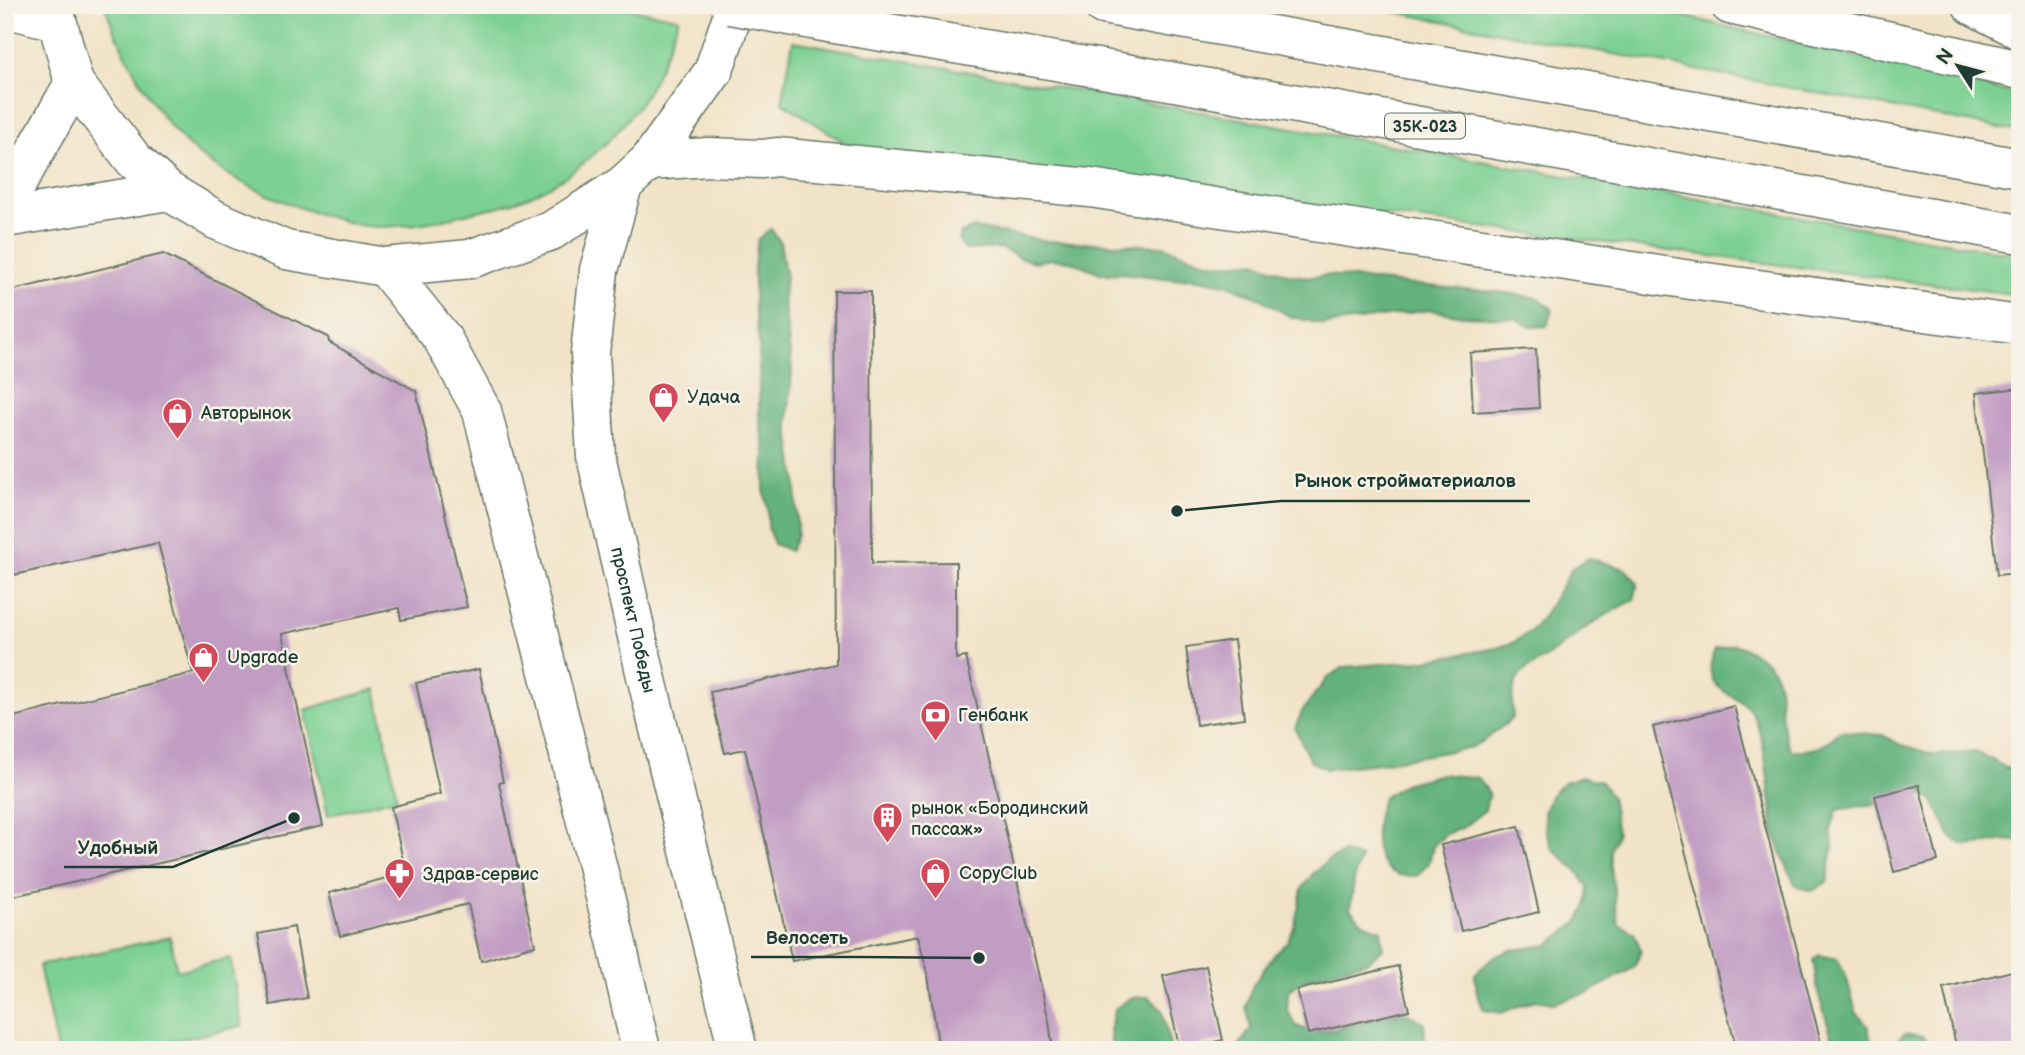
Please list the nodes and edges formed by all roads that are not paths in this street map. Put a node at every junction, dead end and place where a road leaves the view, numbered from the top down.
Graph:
1 (730, 5) edge
2 (736, 5) edge
3 (1103, 5) edge
4 (1730, 5) edge
5 (1972, 5) edge
6 (5, 8) edge
7 (54, 13) edge
8 (2020, 30) edge
9 (2020, 70) edge
10 (74, 83) junction
11 (2020, 168) edge
12 (636, 173) junction
13 (167, 191) junction
14 (5, 205) edge
15 (5, 218) edge
16 (2020, 234) edge
17 (385, 267) junction
18 (2020, 325) edge
19 (641, 1050) edge
20 (738, 1050) edge

1 - 16 main road, 35К-023, bridge
2 - 12 main road
3 - 11 main road
4 - 9 main road
5 - 8 main road
6 - 7 main road
7 - 10 main road
10 - 13 main road
10 - 14 main road
12 - 17 main road
12 - 18 main road
12 - 20 main road, проспект Победы
13 - 15 main road
13 - 17 main road
17 - 19 main road

